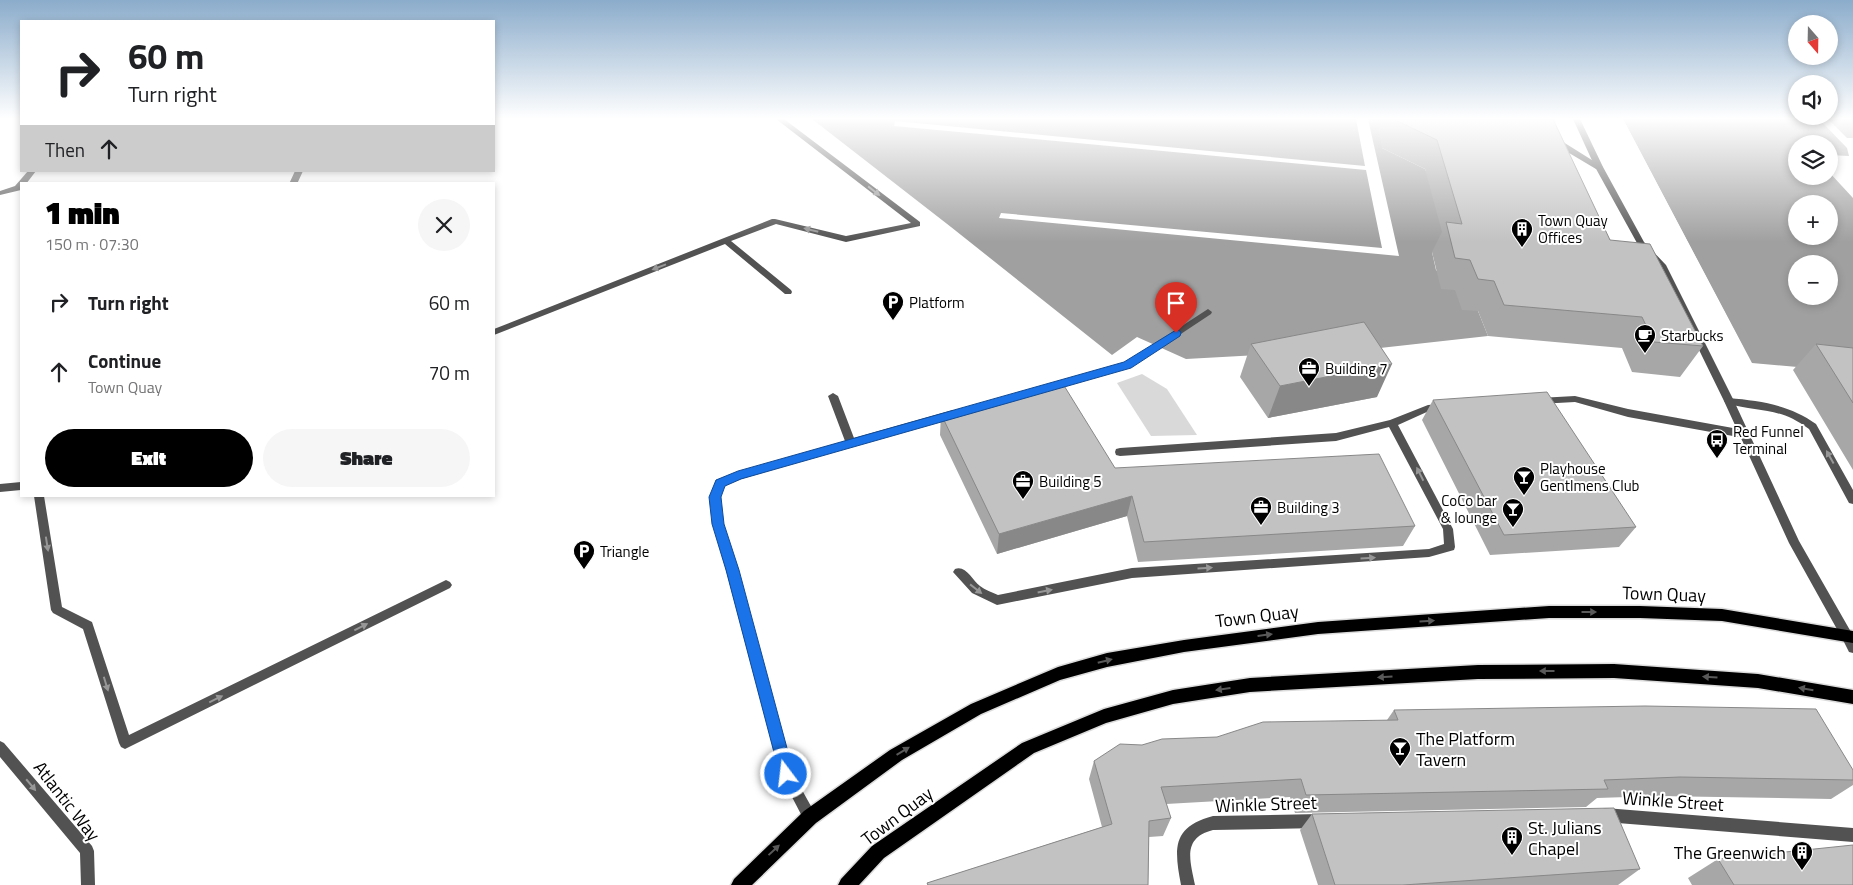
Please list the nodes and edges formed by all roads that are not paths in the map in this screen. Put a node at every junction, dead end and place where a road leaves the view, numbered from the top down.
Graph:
1 (834, 160) edge
2 (1588, 160) edge
3 (1596, 160) edge
4 (1599, 167) junction
5 (31, 172) edge
6 (23, 182) edge
7 (20, 185) edge
8 (0, 193) edge
9 (725, 240) junction
10 (788, 292) dead end
11 (1208, 312) dead end
12 (495, 332) edge
13 (1020, 395) edge
14 (833, 396) dead end
15 (1528, 401) edge
16 (1729, 401) junction
17 (1455, 406) edge
18 (964, 411) edge
19 (1392, 423) junction
20 (1744, 434) junction
21 (851, 443) junction
22 (1120, 452) dead end
23 (20, 486) edge
24 (0, 488) edge
25 (39, 497) edge
26 (1853, 500) edge
27 (959, 572) dead end
28 (446, 585) dead end
29 (1851, 640) edge
30 (1853, 697) edge
31 (0, 747) edge
32 (1587, 816) edge
33 (810, 817) junction
34 (1332, 820) edge
35 (1853, 835) edge
36 (88, 885) edge
37 (740, 885) edge
38 (847, 885) edge
39 (1188, 885) edge

1 -> 9 street
2 - 4 street
3 - 4 street, Town Quay
4 - 16 street, Town Quay
5 - 6 street
7 - 8 street
9 - 10 street
9 -> 12 street
11 - 13 street
14 - 21 street
15 - 20 street
16 - 20 street, Town Quay
26 -> 16 street
17 - 19 street
18 - 21 street
19 - 22 street
27 -> 19 street
20 - 29 street, Town Quay
21 - 33 street
23 - 24 street
25 -> 28 street
33 -> 29 main road, Town Quay
30 -> 38 main road, Town Quay
31 -> 36 street, Atlantic Way
32 - 35 street, Winkle Street
37 -> 33 main road, Town Quay
34 - 39 street, Winkle Street

